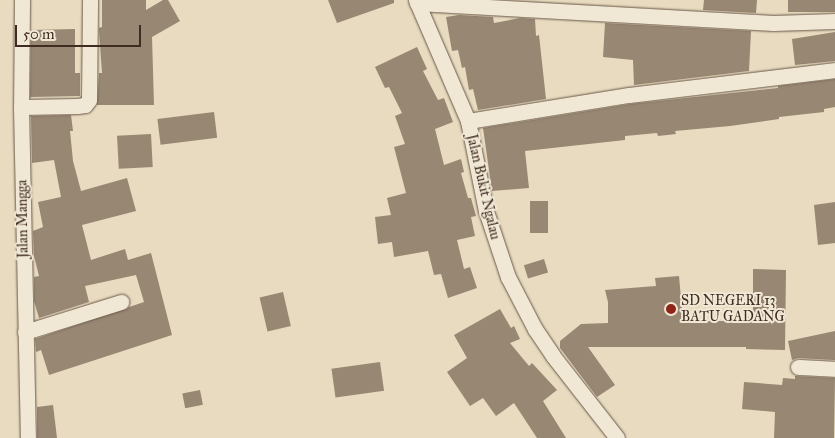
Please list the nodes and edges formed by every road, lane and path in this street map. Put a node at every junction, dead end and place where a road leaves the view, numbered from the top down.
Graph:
1 (22, 0) edge
2 (90, 0) edge
3 (417, 2) edge
4 (835, 21) edge
5 (835, 70) edge
6 (21, 107) junction
7 (468, 121) junction
8 (121, 302) dead end
9 (25, 332) junction
10 (798, 367) dead end
11 (835, 369) edge
12 (28, 438) edge
13 (617, 438) edge

1 - 6 street, Jalan Mangga
2 - 6 street
3 - 4 street
3 - 7 street, Jalan Bukit Ngalau
5 - 7 street
6 - 9 street, Jalan Mangga
7 - 13 street, Jalan Bukit Ngalau
8 - 9 street
9 - 12 street, Jalan Mangga
10 - 11 street

